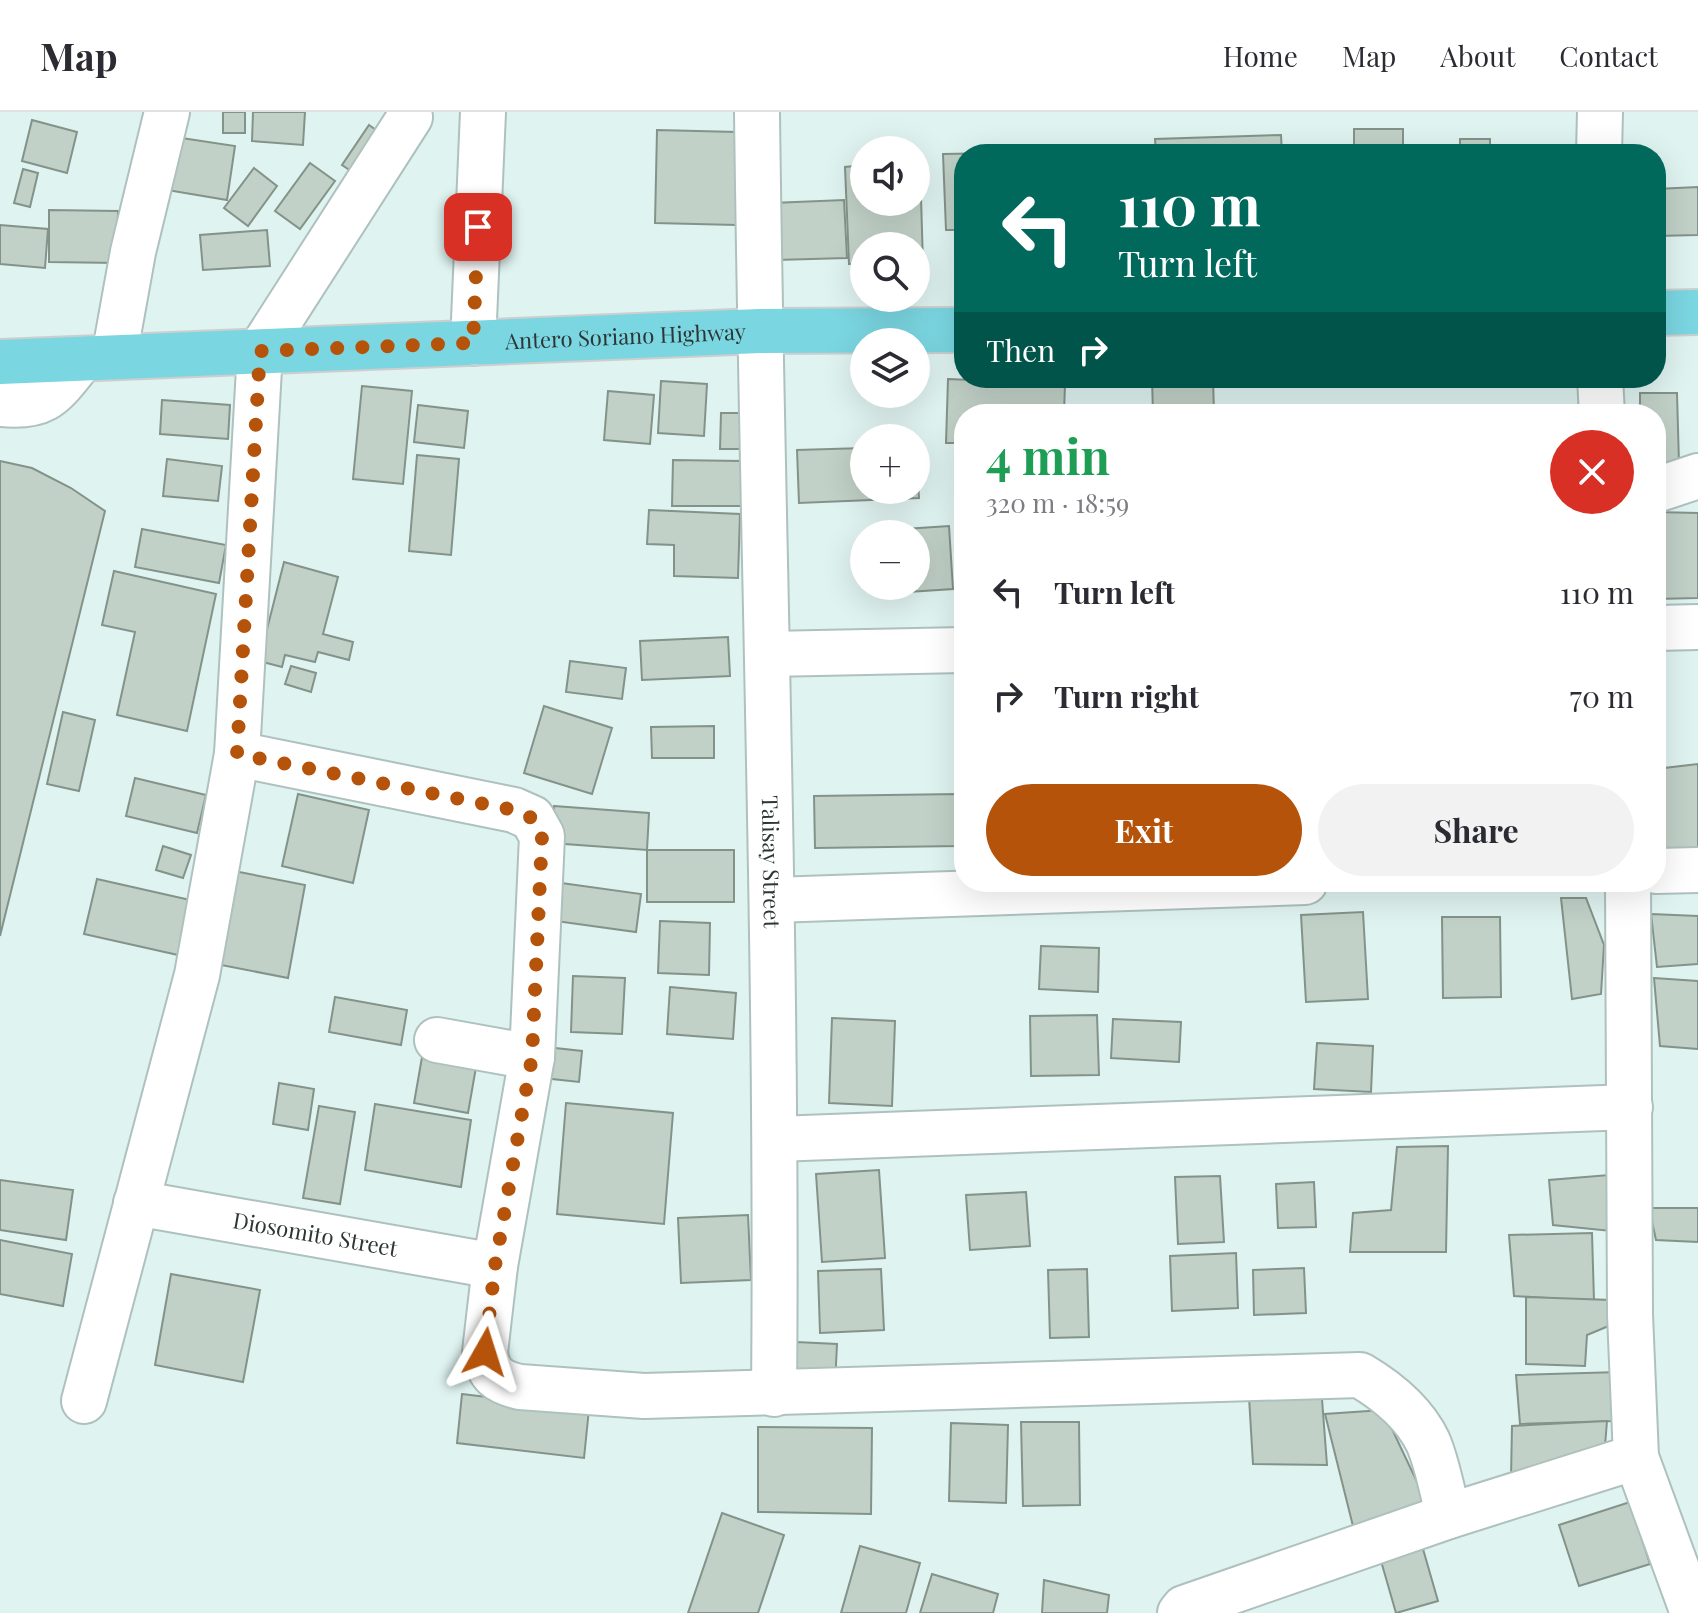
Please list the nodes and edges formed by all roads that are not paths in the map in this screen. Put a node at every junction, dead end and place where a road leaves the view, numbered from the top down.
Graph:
1 (167, 112) edge
2 (483, 112) edge
3 (757, 112) edge
4 (1600, 112) edge
5 (410, 117) dead end
6 (1599, 144) edge
7 (1698, 312) edge
8 (1666, 313) edge
9 (954, 330) edge
10 (760, 331) junction
11 (473, 343) junction
12 (260, 351) junction
13 (98, 358) junction
14 (0, 362) edge
15 (0, 404) edge
16 (1698, 476) edge
17 (1666, 487) edge
18 (1698, 627) edge
19 (1666, 628) edge
20 (954, 650) edge
21 (769, 654) junction
22 (237, 754) junction
23 (1698, 870) edge
24 (1666, 871) edge
25 (1009, 892) edge
26 (1628, 892) edge
27 (773, 900) junction
28 (437, 1040) dead end
29 (532, 1057) junction
30 (1630, 1107) junction
31 (776, 1139) junction
32 (136, 1203) junction
33 (495, 1266) junction
34 (774, 1394) junction
35 (84, 1401) dead end
36 (1636, 1457) junction
37 (1449, 1516) junction
38 (1180, 1613) edge
39 (1693, 1613) edge

1 - 13 street
2 - 11 street
3 - 10 street, Talisay Street
4 - 6 street
5 - 12 street
7 - 8 main road
9 - 10 main road, Antero Soriano Highway
10 - 11 main road, Antero Soriano Highway
10 - 21 street, Talisay Street
11 - 12 main road, Antero Soriano Highway
12 - 13 main road, Antero Soriano Highway
12 - 22 street
13 - 14 main road, Antero Soriano Highway
13 - 15 street
16 - 17 street
18 - 19 street
20 - 21 street
21 - 27 street, Talisay Street
22 - 29 street
22 - 32 street
23 - 24 street
25 - 27 street
26 - 30 street
27 - 31 street, Talisay Street
28 - 29 street
29 - 33 street
30 - 31 street
30 - 36 street
31 - 34 street, Talisay Street
32 - 33 street, Diosomito Street
32 - 35 street
33 - 34 street
34 - 37 street
36 - 37 street
36 - 39 street
37 - 38 street

